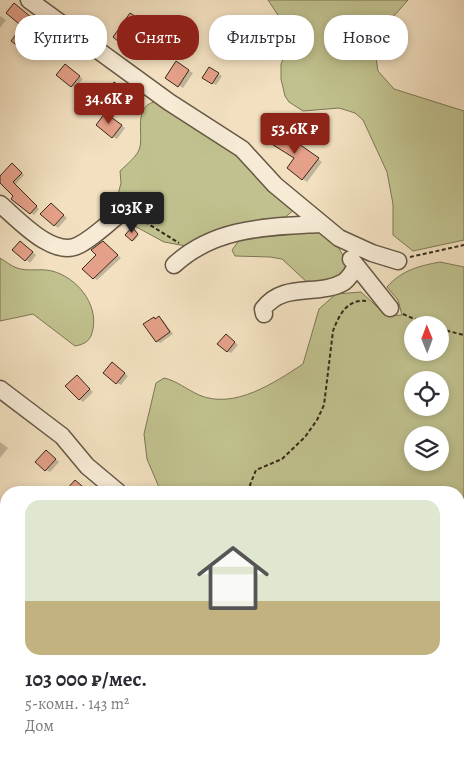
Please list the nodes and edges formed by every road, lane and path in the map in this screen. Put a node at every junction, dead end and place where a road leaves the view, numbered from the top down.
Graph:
1 (29, 0) edge
2 (0, 204) edge
3 (120, 214) joint
4 (320, 224) junction
5 (339, 238) junction
6 (464, 245) edge
7 (190, 250) junction
8 (398, 261) joint
9 (174, 265) dead end
10 (356, 266) junction
11 (367, 302) dead end
12 (390, 308) joint
13 (264, 314) dead end
14 (408, 316) edge
15 (449, 331) edge
16 (464, 335) edge
17 (0, 389) edge
18 (111, 486) edge
19 (250, 486) edge

1 - 4 lane
2 - 3 lane
3 - 7 path
4 - 5 lane
4 - 7 lane
5 - 8 lane
5 - 10 lane
6 - 8 path
7 - 9 lane
10 - 12 lane
10 - 13 lane
11 - 19 path
12 - 14 path
15 - 16 path
17 - 18 lane

